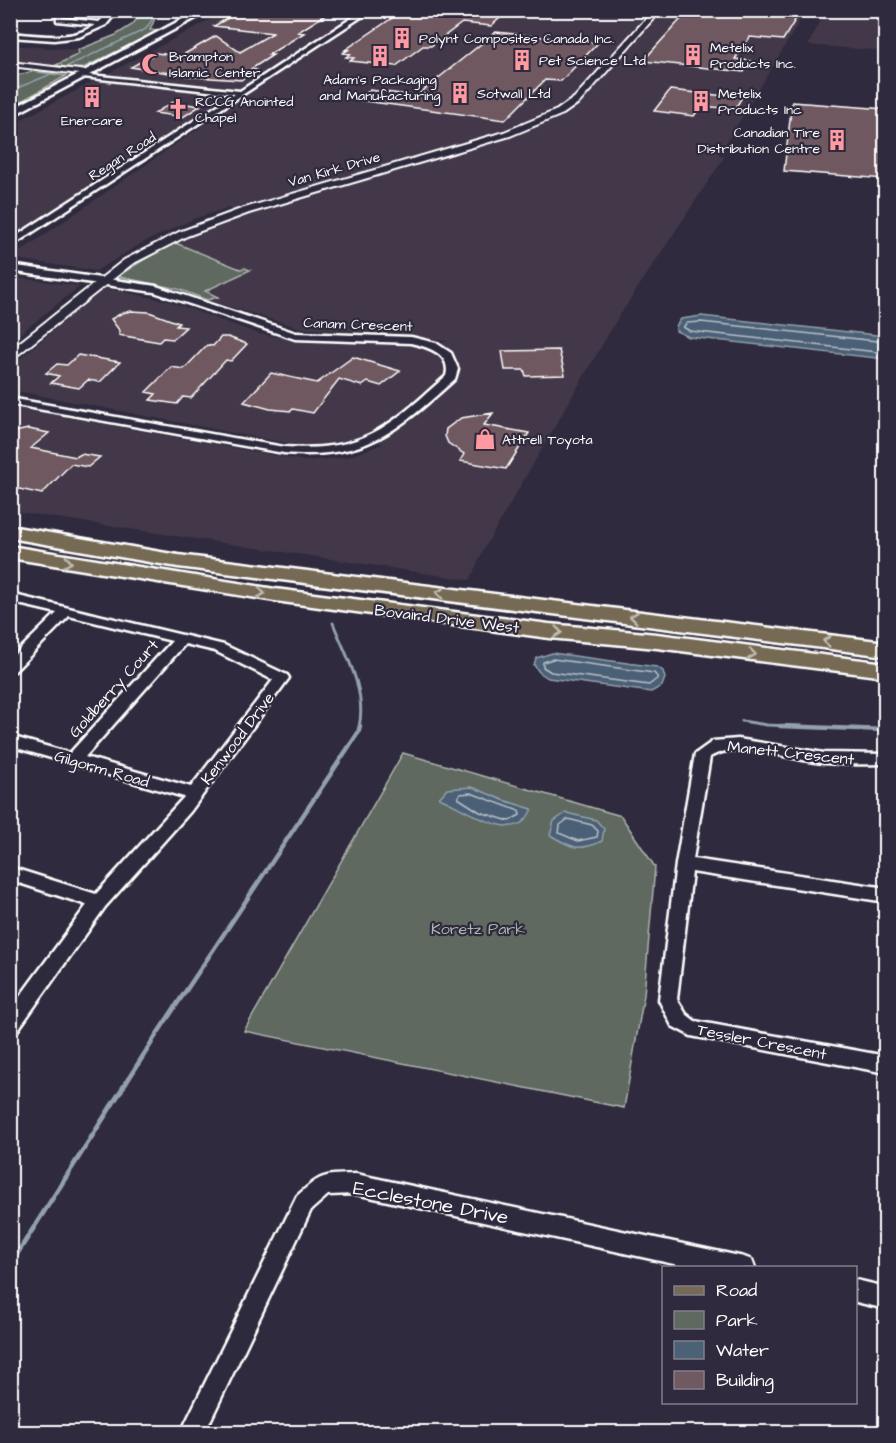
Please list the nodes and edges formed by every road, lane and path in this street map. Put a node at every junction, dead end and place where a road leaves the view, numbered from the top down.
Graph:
1 (59, 10) edge
2 (115, 10) edge
3 (207, 10) edge
4 (369, 10) edge
5 (658, 10) edge
6 (104, 24) junction
7 (10, 35) edge
8 (86, 74) junction
9 (241, 93) junction
10 (10, 114) edge
11 (10, 244) edge
12 (10, 268) edge
13 (103, 281) junction
14 (10, 357) edge
15 (10, 401) edge
16 (10, 532) edge
17 (10, 552) edge
18 (10, 598) edge
19 (67, 611) junction
20 (180, 640) junction
21 (885, 649) edge
22 (10, 669) edge
23 (885, 670) edge
24 (10, 741) edge
25 (885, 759) edge
26 (73, 760) junction
27 (194, 795) junction
28 (684, 864) junction
29 (10, 873) edge
30 (885, 895) edge
31 (99, 902) junction
32 (10, 1025) edge
33 (885, 1065) edge
34 (735, 1266) edge
35 (857, 1291) edge
36 (885, 1298) edge
37 (193, 1432) edge

1 - 6 street
2 - 6 street
3 - 8 main road
4 - 9 street, Regan Road
5 - 13 street, Van Kirk Drive
6 - 7 street
8 - 8 street
8 - 9 street
8 - 10 main road
9 - 11 street, Regan Road
12 - 13 street
13 - 14 street, Van Kirk Drive
13 - 15 street, Canam Crescent
21 -> 16 main road, Bovaird Drive West
17 -> 23 main road, Bovaird Drive West
18 - 19 street, Kenwood Drive
19 - 20 street, Kenwood Drive
19 - 22 street
20 - 26 street, Goldberry Court
20 - 27 street, Kenwood Drive
24 - 26 street, Gilgorm Road
25 - 28 street, Manett Crescent
26 - 27 street, Gilgorm Road
27 - 31 street, Kenwood Drive
28 - 30 street
28 - 33 street, Tessler Crescent
29 - 31 street
31 - 32 street, Kenwood Drive
34 - 37 street, Ecclestone Drive
35 - 36 street

